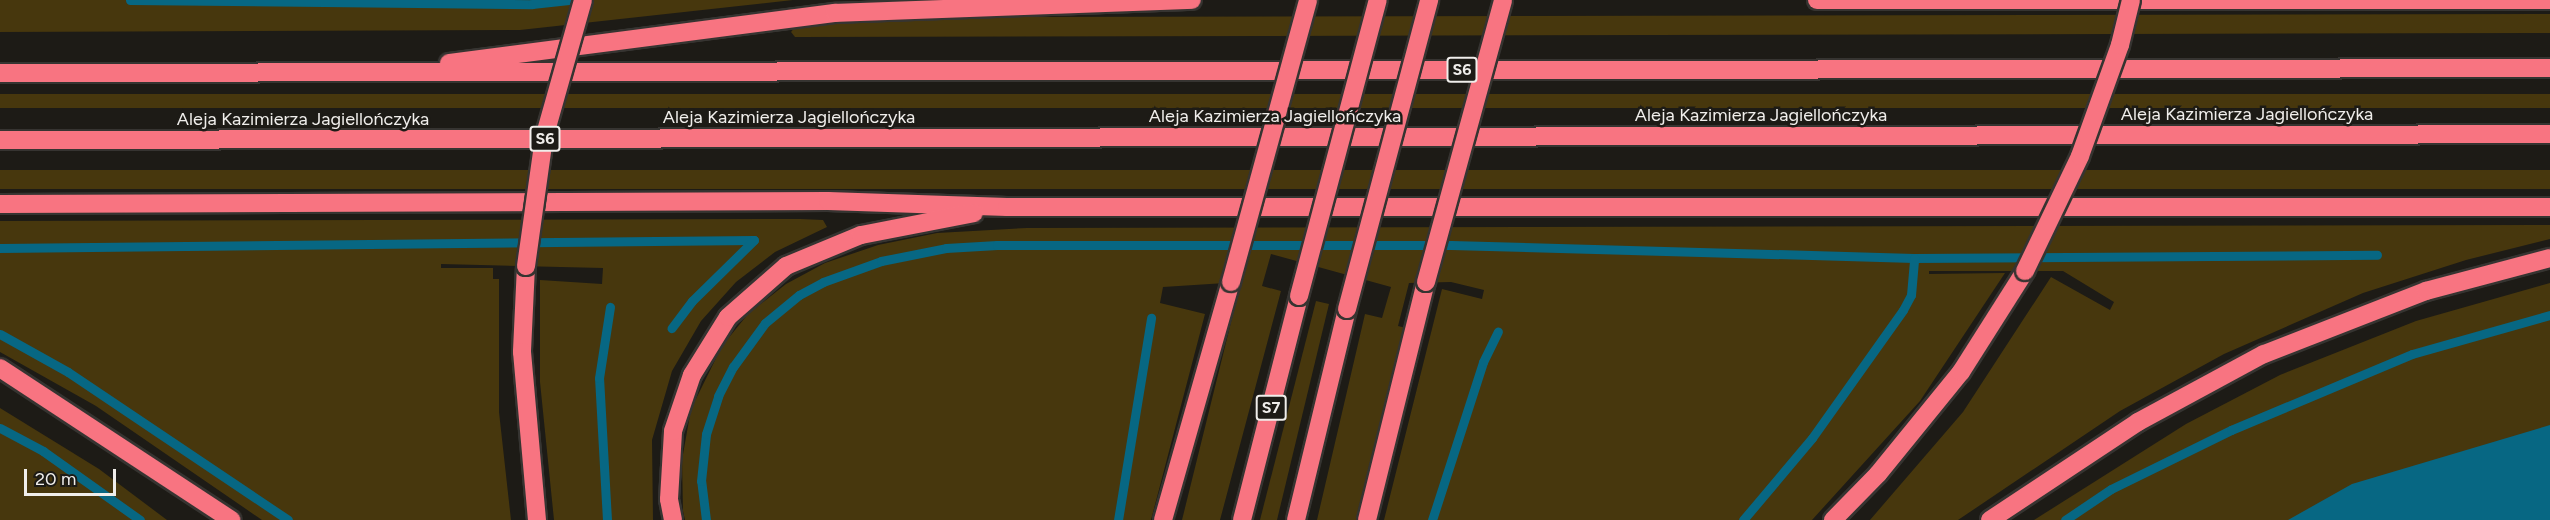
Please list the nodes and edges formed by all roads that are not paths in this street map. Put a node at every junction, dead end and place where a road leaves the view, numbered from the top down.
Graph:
1 (583, 0) edge
2 (1192, 0) edge
3 (1308, 0) edge
4 (1378, 0) edge
5 (1429, 0) edge
6 (1503, 0) edge
7 (1817, 0) edge
8 (2131, 0) edge
9 (2550, 0) edge
10 (2550, 68) edge
11 (0, 73) edge
12 (373, 73) junction
13 (2550, 135) edge
14 (0, 140) edge
15 (0, 204) edge
16 (1007, 207) junction
17 (2550, 207) edge
18 (2550, 258) edge
19 (0, 368) edge
20 (231, 520) edge
21 (537, 520) edge
22 (673, 520) edge
23 (1163, 520) edge
24 (1242, 520) edge
25 (1296, 520) edge
26 (1367, 520) edge
27 (1833, 520) edge
28 (1990, 520) edge

1 - 21 highway, bridge
2 - 12 highway
3 - 23 highway, bridge
4 - 24 highway, S7, bridge
5 - 25 highway, bridge
6 - 26 highway, bridge
7 - 9 highway
8 - 27 highway, bridge
10 - 12 highway, S6
11 - 12 highway, S6
13 - 14 highway, Aleja Kazimierza Jagiellończyka / S6
15 - 16 highway
16 - 17 highway
16 - 22 highway
18 - 28 highway
19 - 20 highway

